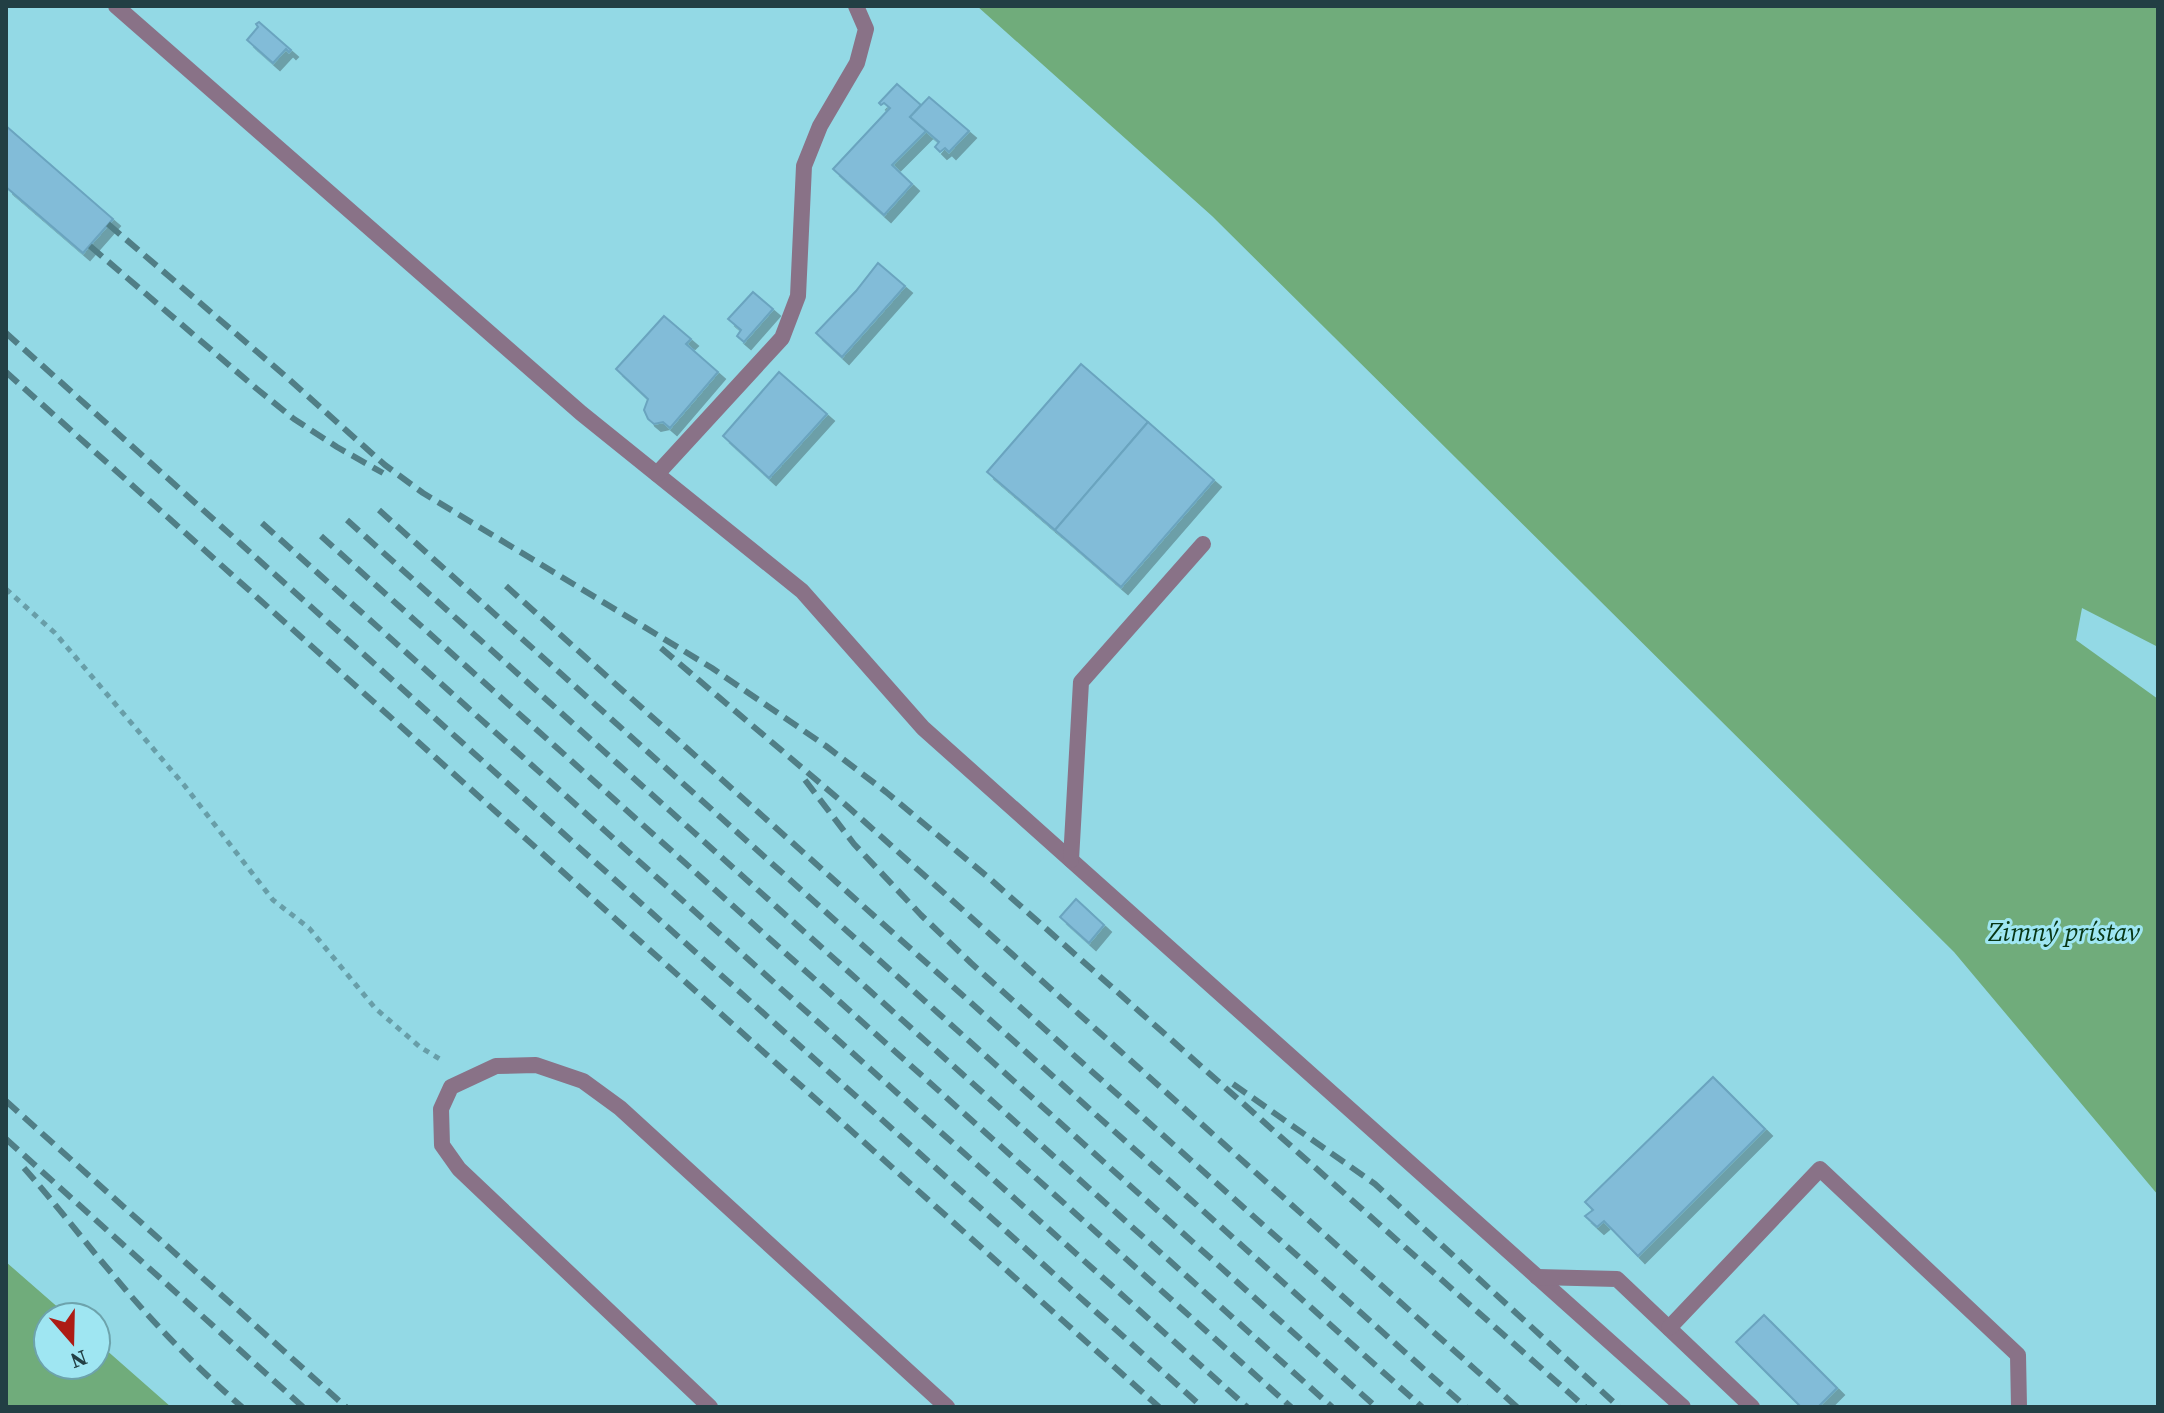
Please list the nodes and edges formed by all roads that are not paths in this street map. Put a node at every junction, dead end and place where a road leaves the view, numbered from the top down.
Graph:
1 (116, 6) edge
2 (856, 6) edge
3 (657, 474) junction
4 (1203, 544) dead end
5 (1071, 860) junction
6 (1537, 1277) junction
7 (1669, 1328) junction
8 (710, 1407) edge
9 (947, 1407) edge
10 (1683, 1407) edge
11 (1752, 1407) edge
12 (2019, 1407) edge

1 - 3 lane
2 - 3 lane
3 - 5 lane
4 - 5 lane
5 - 6 lane
6 - 7 lane
6 - 10 lane
7 - 11 lane
7 - 12 lane
8 - 9 lane

